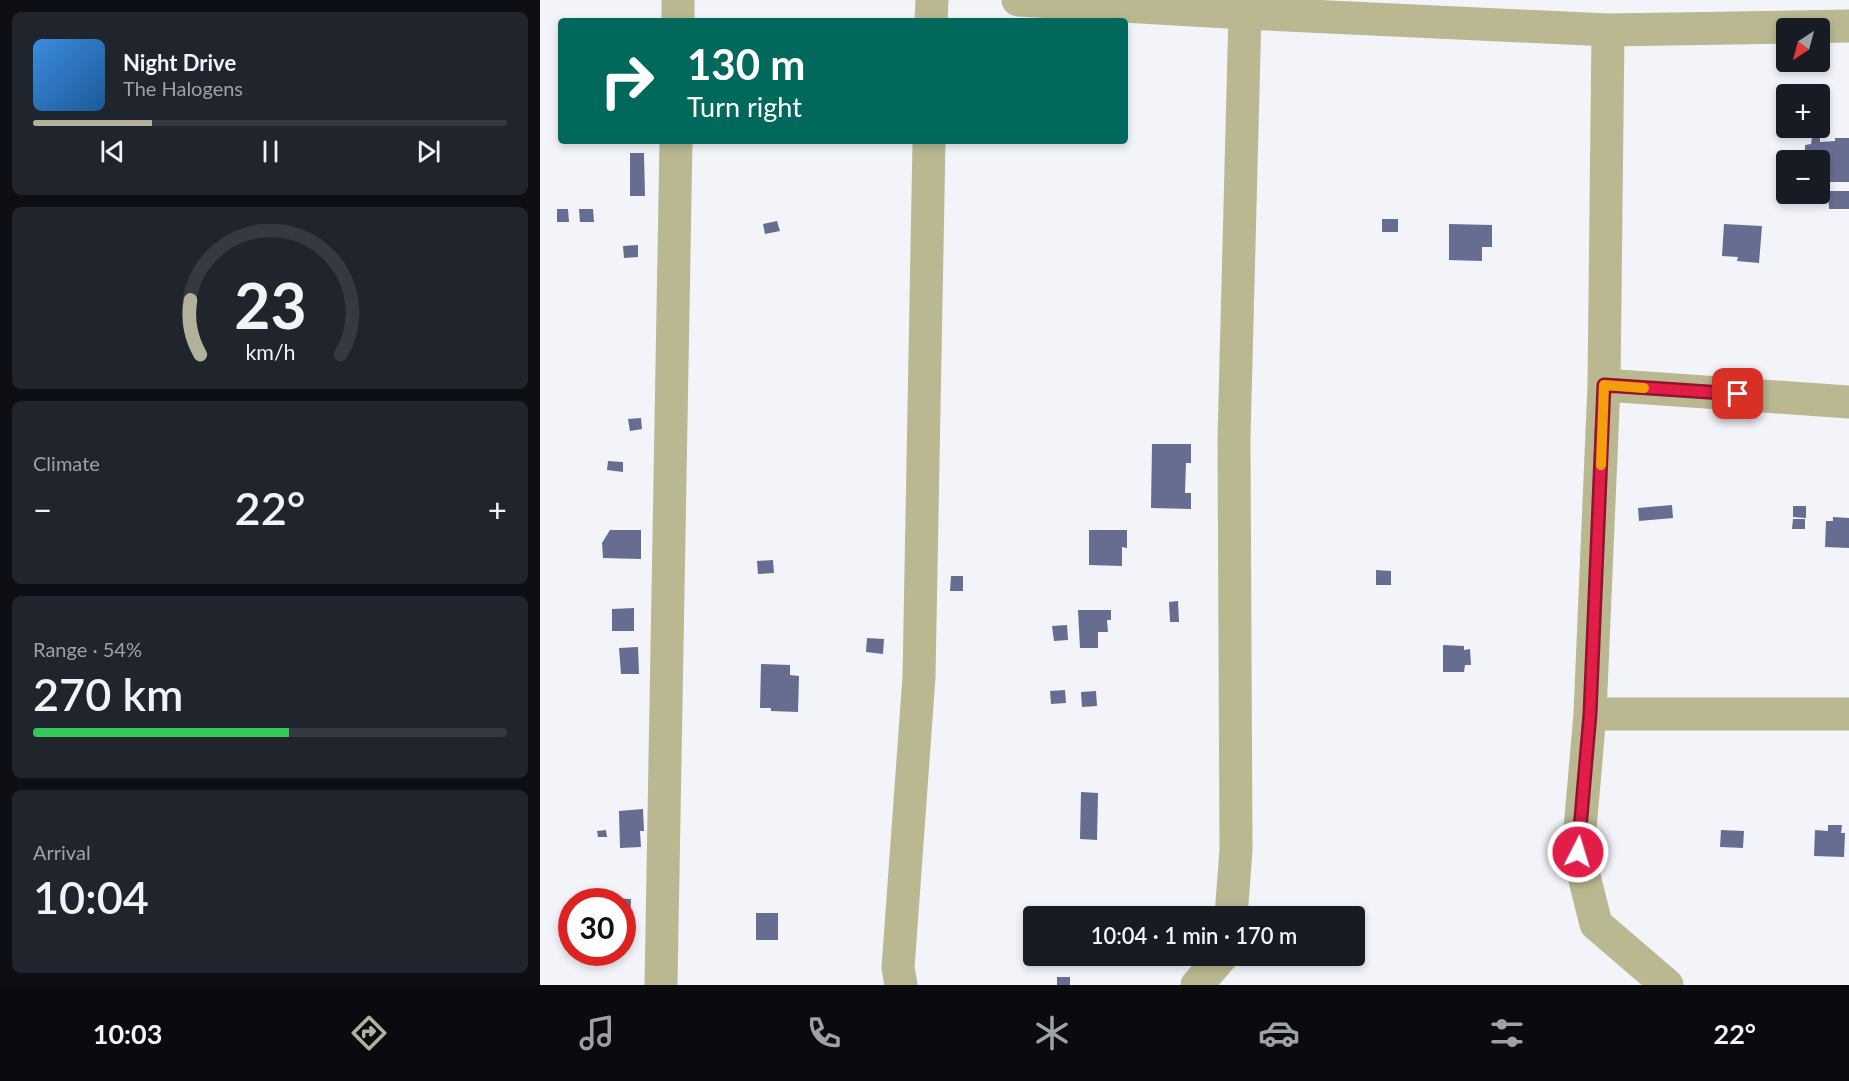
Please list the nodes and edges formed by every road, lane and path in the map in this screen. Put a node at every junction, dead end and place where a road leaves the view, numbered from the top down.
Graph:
1 (678, 0) edge
2 (932, 0) edge
3 (1018, 0) edge
4 (1245, 13) junction
5 (678, 18) edge
6 (931, 18) edge
7 (1849, 26) edge
8 (1608, 30) junction
9 (676, 144) edge
10 (929, 144) edge
11 (1604, 385) junction
12 (1849, 402) edge
13 (1590, 714) junction
14 (1849, 714) edge
15 (1232, 906) edge
16 (1213, 966) edge
17 (661, 985) edge
18 (901, 985) edge
19 (1197, 985) edge
20 (1667, 985) edge

1 - 5 street
2 - 6 street
3 - 4 street
4 - 8 street
4 - 15 street
7 - 8 street
8 - 11 street
9 - 17 street
10 - 18 street
11 - 12 street
11 - 13 street
13 - 14 street
13 - 20 street
16 - 19 street

